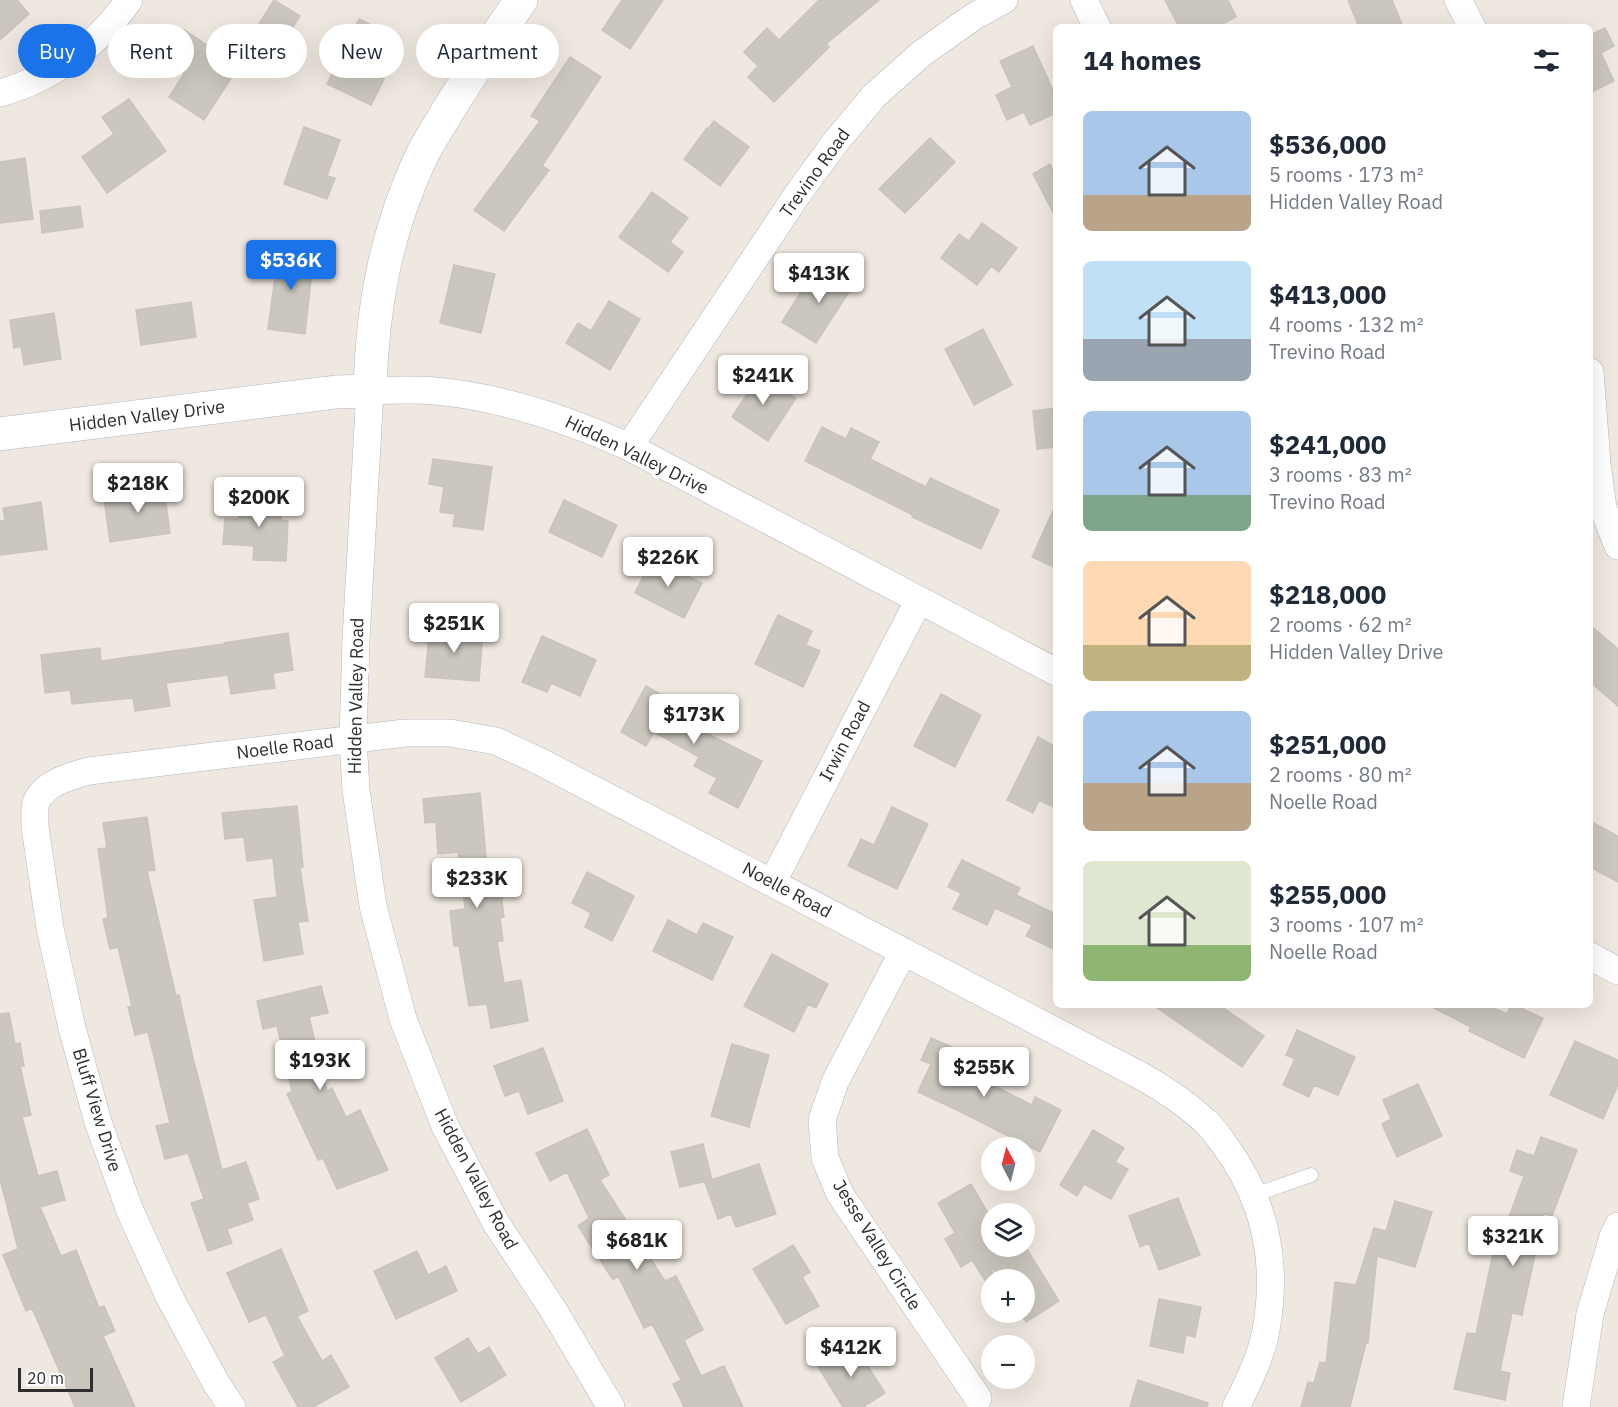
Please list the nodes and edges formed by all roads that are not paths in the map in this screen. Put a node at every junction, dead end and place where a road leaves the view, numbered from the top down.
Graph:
1 (129, 0) edge
2 (521, 0) edge
3 (1004, 0) edge
4 (1084, 0) edge
5 (1458, 0) edge
6 (1096, 24) edge
7 (1470, 24) edge
8 (0, 93) edge
9 (370, 391) junction
10 (1593, 411) edge
11 (0, 434) edge
12 (629, 447) junction
13 (1618, 546) edge
14 (919, 600) junction
15 (1053, 670) edge
16 (353, 739) junction
17 (43, 792) joint
18 (772, 882) junction
19 (903, 952) junction
20 (1593, 958) edge
21 (1618, 971) edge
22 (1311, 1174) dead end
23 (1254, 1195) junction
24 (1618, 1226) edge
25 (978, 1398) dead end
26 (232, 1407) edge
27 (611, 1407) edge
28 (1236, 1407) edge
29 (1576, 1407) edge

1 - 8 street
2 - 9 street, Hidden Valley Road
3 - 12 street, Trevino Road
4 - 6 street
5 - 7 street
9 - 11 street, Hidden Valley Drive
9 - 12 street, Hidden Valley Drive
9 - 16 street, Hidden Valley Road
10 - 13 street
12 - 14 street, Hidden Valley Drive
14 - 15 street, Hidden Valley Drive
14 - 18 street, Irwin Road
16 - 17 street, Noelle Road
16 - 18 street, Noelle Road
16 - 27 street, Hidden Valley Road
17 - 26 street, Bluff View Drive
18 - 19 street, Noelle Road
19 - 23 street, Noelle Road
19 - 25 street, Jesse Valley Circle
20 - 21 street
22 - 23 lane
23 - 28 street, Noelle Road
24 - 29 street

